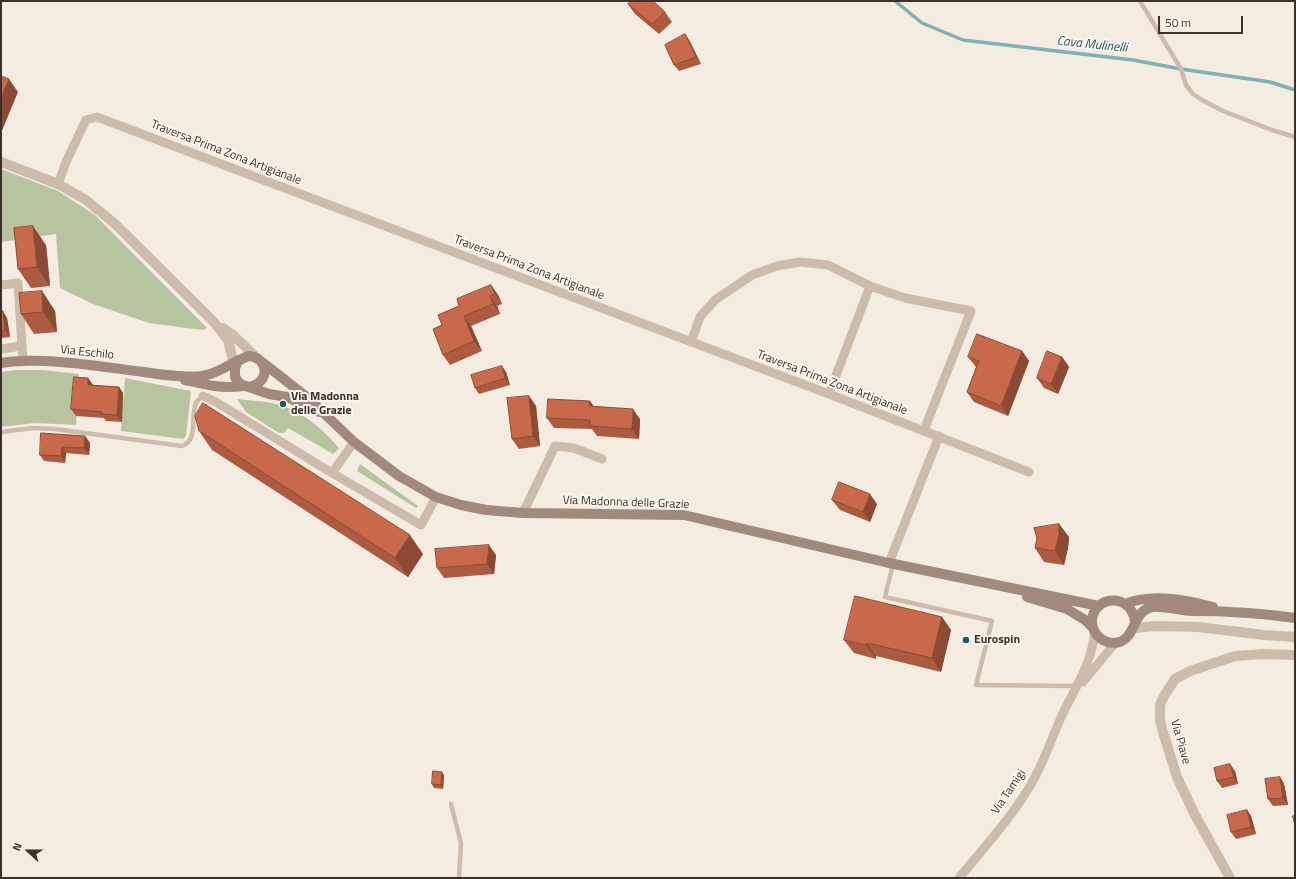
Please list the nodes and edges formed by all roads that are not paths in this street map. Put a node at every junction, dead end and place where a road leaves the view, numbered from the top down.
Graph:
1 (1140, 1) edge
2 (1295, 137) edge
3 (1, 162) edge
4 (58, 184) junction
5 (1, 285) edge
6 (870, 286) junction
7 (213, 321) junction
8 (691, 342) junction
9 (22, 346) junction
10 (1, 349) edge
11 (23, 361) junction
12 (260, 361) junction
13 (1, 363) edge
14 (237, 363) junction
15 (169, 376) junction
16 (247, 386) junction
17 (829, 394) junction
18 (203, 396) joint
19 (325, 415) junction
20 (924, 430) junction
21 (1, 432) edge
22 (939, 436) junction
23 (354, 442) junction
24 (602, 459) dead end
25 (1028, 472) dead end
26 (332, 473) junction
27 (436, 497) junction
28 (523, 513) junction
29 (891, 563) junction
30 (950, 575) junction
31 (1125, 604) junction
32 (1099, 606) junction
33 (1232, 612) junction
34 (1295, 618) edge
35 (1134, 625) junction
36 (1094, 630) junction
37 (1295, 637) edge
38 (1116, 642) junction
39 (1295, 655) edge
40 (1076, 689) junction
41 (451, 804) dead end
42 (459, 878) edge
43 (960, 878) edge
44 (1230, 878) edge

1 - 2 lane
3 - 4 street
4 - 7 street
4 - 8 street, Traversa Prima Zona Artigianale
5 - 9 street
6 - 8 street
6 - 17 street
6 - 20 street
7 - 12 street
7 - 14 street
8 - 17 street, Traversa Prima Zona Artigianale
9 - 10 street
9 - 11 street
11 - 13 main road, Via Eschilo
11 - 15 main road, Via Eschilo
12 - 14 main road
12 - 16 main road
12 - 19 main road, Via Madonna delle Grazie
14 - 15 main road
14 - 16 main road
15 - 16 main road
16 - 19 main road
17 - 20 street, Traversa Prima Zona Artigianale
18 - 21 lane
18 - 26 street
19 - 23 main road, Via Madonna delle Grazie
20 - 22 street, Traversa Prima Zona Artigianale
22 - 25 street, Traversa Prima Zona Artigianale
22 - 29 street
23 - 26 street
23 - 27 main road, Via Madonna delle Grazie
24 - 28 street
26 - 27 street
27 - 28 main road, Via Madonna delle Grazie
28 - 29 main road, Via Madonna delle Grazie
29 - 30 main road, Via Madonna delle Grazie
29 - 40 lane
30 - 32 main road
30 - 36 main road
31 - 32 main road
31 - 33 main road
31 - 35 main road
32 - 36 main road
33 - 34 main road
33 - 35 main road
35 - 37 street
35 - 38 main road
36 - 38 main road
36 - 40 street
38 - 40 street
39 - 44 street, Via Piave
40 - 43 street, Via Tamigi
41 - 42 lane

